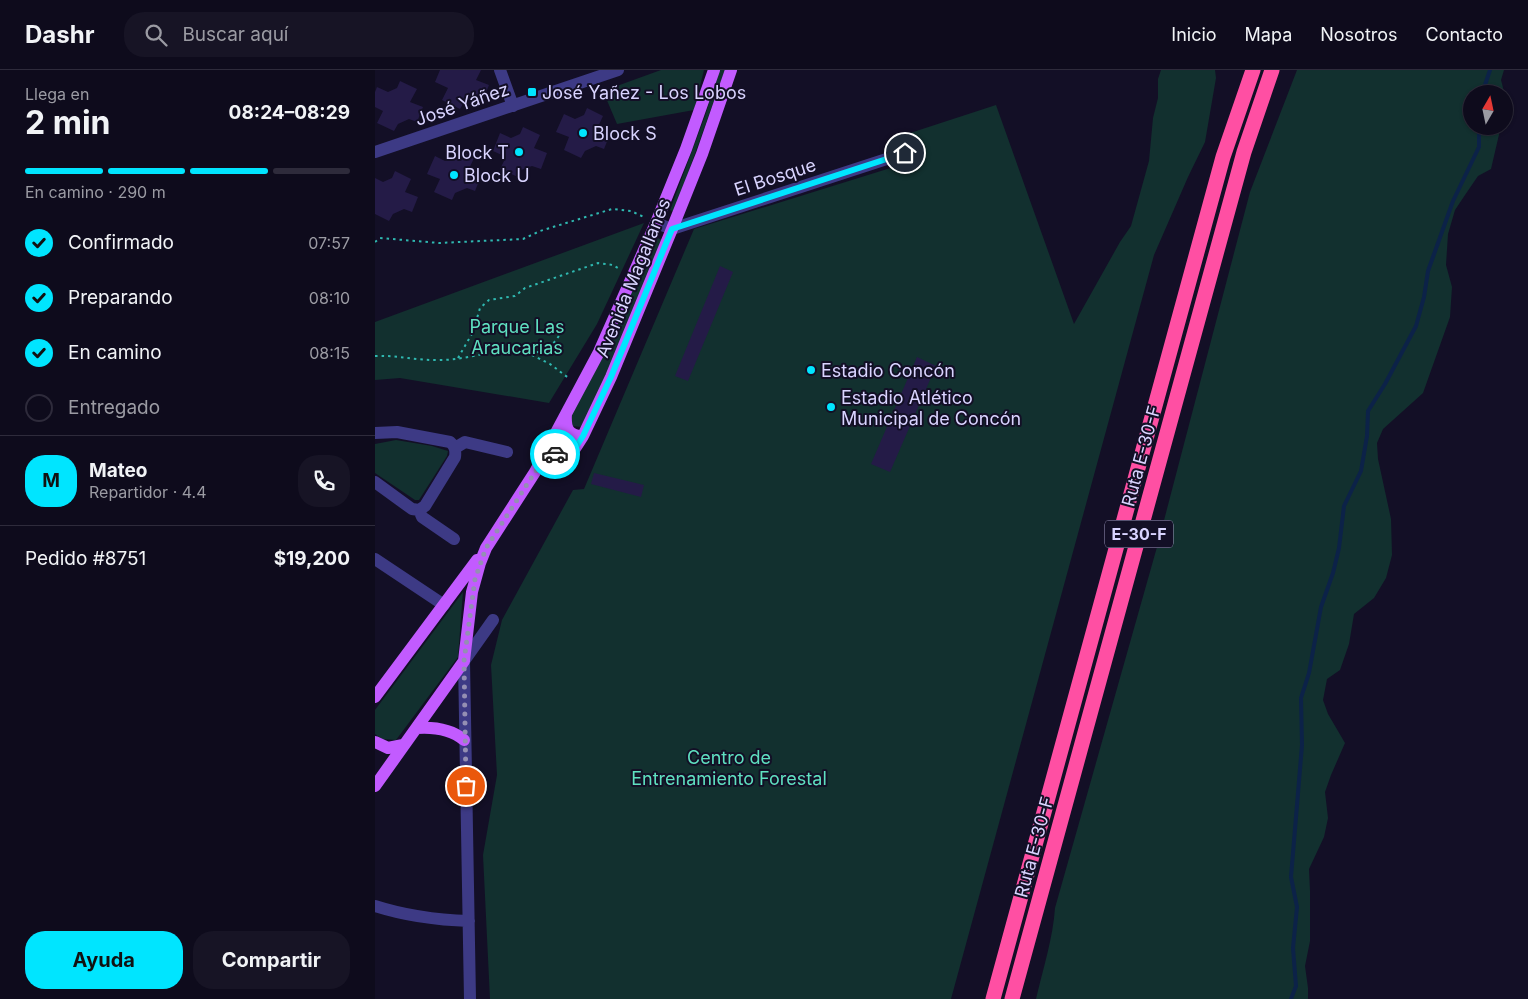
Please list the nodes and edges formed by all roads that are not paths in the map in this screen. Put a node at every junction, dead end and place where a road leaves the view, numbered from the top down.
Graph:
1 (500, 70) edge
2 (618, 70) edge
3 (714, 70) edge
4 (731, 70) edge
5 (1253, 70) edge
6 (1272, 70) edge
7 (513, 106) junction
8 (375, 152) edge
9 (905, 153) dead end
10 (656, 223) junction
11 (672, 229) junction
12 (566, 414) junction
13 (375, 434) edge
14 (583, 436) junction
15 (455, 448) junction
16 (507, 452) dead end
17 (535, 472) junction
18 (375, 482) edge
19 (419, 510) junction
20 (454, 539) dead end
21 (486, 548) junction
22 (375, 559) edge
23 (444, 604) junction
24 (493, 620) dead end
25 (464, 661) junction
26 (375, 697) edge
27 (417, 728) junction
28 (464, 740) junction
29 (375, 742) edge
30 (403, 745) junction
31 (375, 786) edge
32 (375, 906) edge
33 (469, 921) junction
34 (471, 999) edge
35 (993, 999) edge
36 (1012, 999) edge

1 - 7 street
2 - 7 street, José Yáñez
3 - 10 main road, Avenida Magallanes
4 - 11 main road, Avenida Magallanes
5 - 35 highway, Ruta E-30-F / E-30-F
6 - 36 highway, Ruta E-30-F / E-30-F
7 - 8 street, José Yáñez
9 - 11 street, El Bosque
10 - 11 street
10 - 12 main road, Avenida Magallanes
11 - 14 main road, Avenida Magallanes
12 - 14 main road
12 - 17 main road, Avenida Magallanes
13 - 15 street
14 - 17 main road, Avenida Magallanes
15 - 16 street
15 - 19 street
17 - 21 main road, Avenida Magallanes
18 - 19 street
19 - 20 street
21 - 23 main road
21 - 25 main road, Avenida Magallanes
22 - 23 street
23 - 26 main road
24 - 25 street
25 - 27 main road
25 - 28 street, Avenida Magallanes
27 - 28 main road
27 - 30 main road
28 - 33 street, Avenida Magallanes
29 - 30 main road
30 - 31 main road
32 - 33 street
33 - 34 street, Avenida Magallanes

